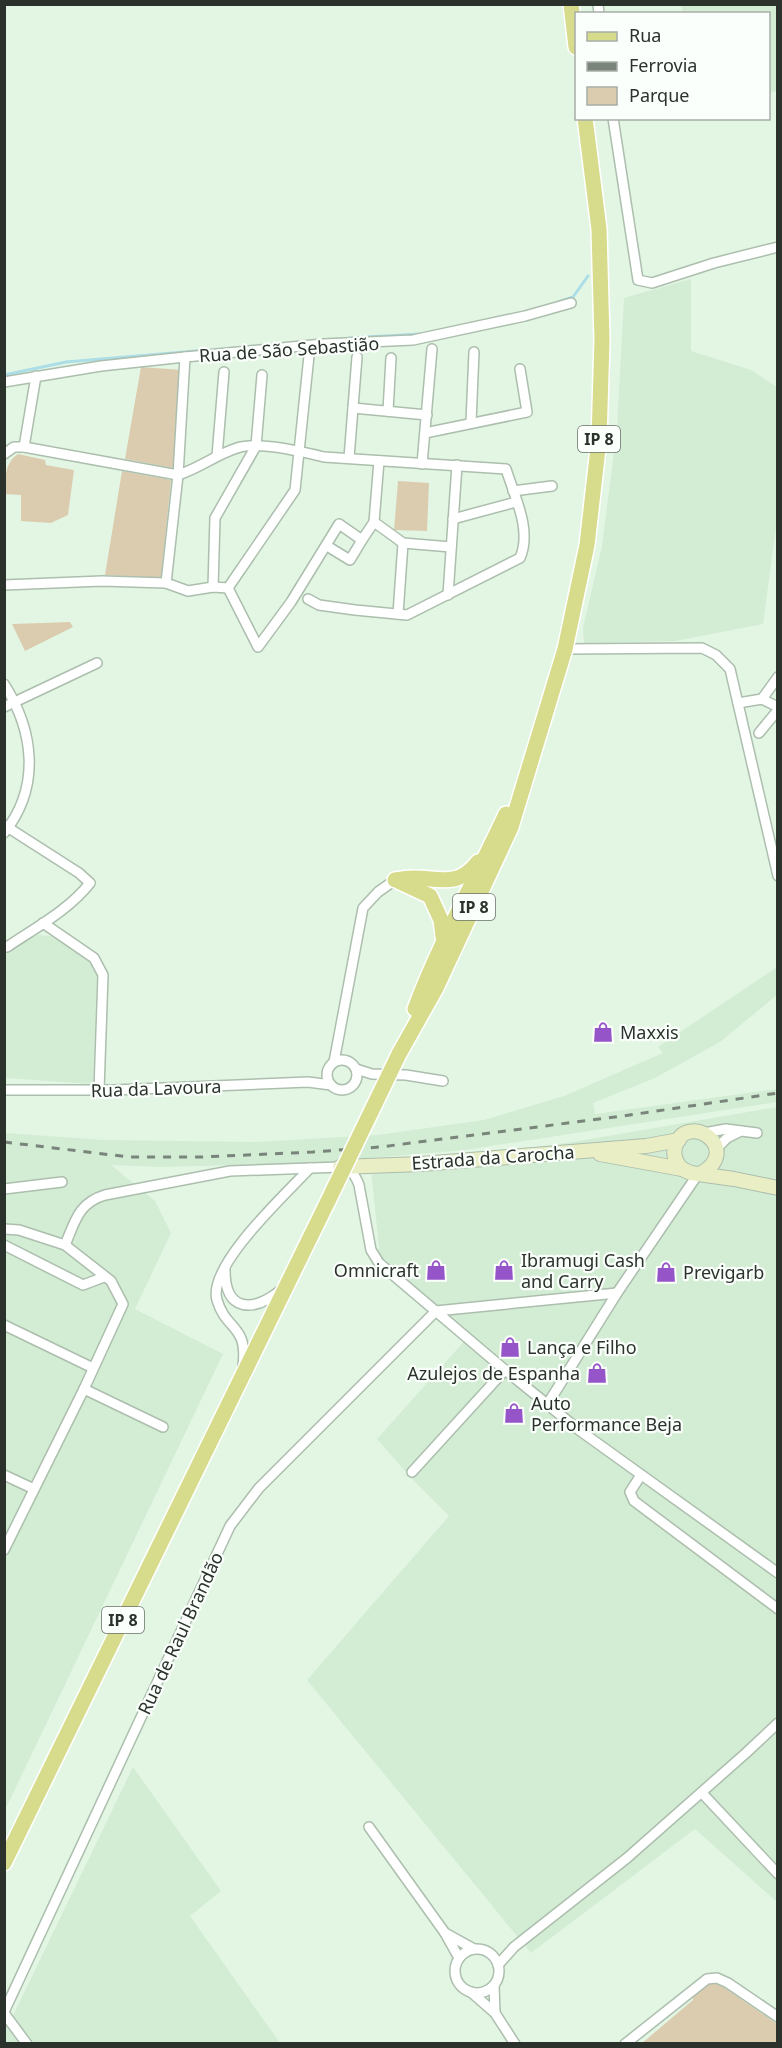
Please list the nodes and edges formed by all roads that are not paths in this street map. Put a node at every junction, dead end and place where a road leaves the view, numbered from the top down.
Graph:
1 (571, 4) edge
2 (575, 38) edge
3 (585, 120) edge
4 (613, 120) edge
5 (777, 248) edge
6 (571, 303) dead end
7 (310, 346) junction
8 (432, 349) dead end
9 (474, 351) dead end
10 (185, 357) junction
11 (357, 357) dead end
12 (391, 358) dead end
13 (520, 369) dead end
14 (224, 372) dead end
15 (262, 375) dead end
16 (36, 376) junction
17 (4, 382) edge
18 (353, 408) junction
19 (387, 411) junction
20 (427, 415) junction
21 (471, 422) junction
22 (425, 434) junction
23 (256, 446) junction
24 (24, 447) junction
25 (300, 451) junction
26 (4, 454) edge
27 (218, 456) junction
28 (349, 458) junction
29 (379, 460) junction
30 (422, 464) junction
31 (457, 465) junction
32 (178, 475) junction
33 (552, 486) dead end
34 (513, 491) junction
35 (516, 502) junction
36 (453, 519) junction
37 (374, 522) junction
38 (363, 540) junction
39 (403, 543) junction
40 (327, 546) junction
41 (451, 547) junction
42 (166, 583) junction
43 (302, 583) junction
44 (4, 585) edge
45 (213, 587) junction
46 (228, 588) junction
47 (447, 595) junction
48 (308, 599) junction
49 (291, 602) junction
50 (398, 614) junction
51 (565, 649) junction
52 (97, 663) dead end
53 (777, 677) edge
54 (4, 684) edge
55 (762, 699) junction
56 (15, 702) junction
57 (738, 703) junction
58 (4, 707) edge
59 (777, 708) edge
60 (759, 733) dead end
61 (535, 753) junction
62 (6, 828) edge
63 (490, 846) junction
64 (777, 876) edge
65 (394, 880) junction
66 (437, 881) junction
67 (430, 896) junction
68 (469, 903) junction
69 (43, 923) junction
70 (451, 941) junction
71 (4, 947) edge
72 (340, 1038) junction
73 (346, 1060) junction
74 (334, 1062) junction
75 (356, 1069) junction
76 (327, 1072) junction
77 (372, 1074) junction
78 (356, 1081) junction
79 (442, 1081) dead end
80 (308, 1082) junction
81 (331, 1084) junction
82 (4, 1090) edge
83 (99, 1090) junction
84 (741, 1132) junction
85 (704, 1133) junction
86 (757, 1133) dead end
87 (679, 1140) junction
88 (646, 1146) junction
89 (580, 1150) junction
90 (716, 1152) junction
91 (642, 1161) junction
92 (340, 1167) junction
93 (310, 1168) junction
94 (688, 1170) junction
95 (734, 1179) junction
96 (62, 1182) dead end
97 (777, 1188) edge
98 (4, 1189) edge
99 (4, 1229) edge
100 (4, 1245) edge
101 (65, 1245) junction
102 (225, 1267) junction
103 (104, 1277) junction
104 (286, 1286) junction
105 (617, 1293) junction
106 (436, 1311) junction
107 (4, 1325) edge
108 (93, 1368) junction
109 (505, 1370) junction
110 (241, 1377) junction
111 (84, 1389) junction
112 (547, 1405) junction
113 (163, 1427) dead end
114 (412, 1472) dead end
115 (4, 1475) edge
116 (640, 1475) junction
117 (34, 1489) junction
118 (4, 1550) edge
119 (777, 1573) edge
120 (777, 1608) edge
121 (777, 1723) edge
122 (702, 1793) junction
123 (369, 1827) dead end
124 (4, 1863) edge
125 (777, 1874) edge
126 (445, 1933) junction
127 (514, 1947) junction
128 (474, 1949) junction
129 (491, 1953) junction
130 (459, 1958) junction
131 (498, 1965) junction
132 (494, 1986) junction
133 (471, 1992) junction
134 (4, 2012) edge
135 (495, 2013) junction
136 (777, 2018) edge
137 (27, 2043) edge
138 (515, 2043) edge
139 (625, 2043) edge

1 - 2 main road
3 - 51 main road, IP 8
4 - 5 street
6 - 7 street, Rua de São Sebastião
7 - 10 street, Rua de São Sebastião
7 - 25 street
8 - 20 street
9 - 21 street
10 - 16 street, Rua de São Sebastião
10 - 32 street
11 - 18 street
12 - 19 street
13 - 21 street
14 - 27 street
15 - 23 street
16 - 17 street, Rua de São Sebastião
16 - 24 street
18 - 19 street
18 - 28 street
19 - 20 street
20 - 22 street
21 - 22 street
22 - 30 street
23 - 25 street
23 - 27 street
23 - 45 street
24 - 26 street
24 - 32 street
25 - 28 street
25 - 46 street
27 - 32 street
28 - 29 street
29 - 30 street
29 - 37 street
30 - 31 street
31 - 34 street
31 - 36 street
32 - 42 street
33 - 34 street
34 - 35 street
35 - 36 street
35 - 47 street
36 - 41 street
37 - 38 street
37 - 39 street
38 - 40 street
38 - 40 street
39 - 41 street
39 - 50 street
40 - 43 street
41 - 47 street
42 - 44 street
42 - 45 street
43 - 48 street
43 - 49 street
45 - 46 street
46 - 49 street
47 - 50 street
48 - 49 street
48 - 50 street
51 - 57 street
51 - 61 main road, IP 8
52 - 56 street
53 - 55 street
54 - 56 street
55 - 57 street
55 - 59 street
56 - 58 street
56 - 62 street
57 - 64 street
59 - 60 street
61 - 63 main road, IP 8
61 - 68 main road, IP 8
62 - 69 street
63 - 66 main road
63 - 68 main road, IP 8
65 - 66 main road
65 - 67 main road
65 - 72 street
66 - 68 main road
67 - 68 main road
67 - 70 main road
68 - 70 main road, IP 8
69 - 71 street
69 - 83 street
70 - 104 main road, IP 8, bridge
72 - 73 street
72 - 74 street
73 - 74 street
73 - 75 street
74 - 76 street
75 - 77 street
75 - 78 street
76 - 80 street
76 - 81 street
77 - 78 street
77 - 79 street
78 - 81 street
80 - 81 street, Rua da Lavoura
80 - 83 street, Rua da Lavoura
82 - 83 street, Rua da Lavoura
84 - 85 street
84 - 86 street
84 - 90 street
85 - 87 street
85 - 90 street
87 - 88 street, Estrada da Carocha
87 - 94 street
88 - 89 street, Estrada da Carocha
88 - 91 street
88 - 94 street
89 - 91 street
89 - 92 street, Estrada da Carocha
90 - 94 street
90 - 95 street
91 - 94 street
92 - 93 street
92 - 106 street
93 - 101 street
93 - 102 street
94 - 95 street
94 - 105 street
95 - 97 street
96 - 98 street
99 - 101 street
100 - 103 street
101 - 103 street
102 - 104 street
102 - 110 street
103 - 108 street
104 - 110 main road, IP 8
105 - 106 street
105 - 112 street
106 - 109 street
106 - 134 street, Rua de Raul Brandão
107 - 108 street
108 - 111 street
109 - 112 street
109 - 114 street
110 - 124 main road, IP 8
111 - 113 street
111 - 117 street
112 - 116 street
115 - 117 street
116 - 119 street
116 - 120 street
117 - 118 street
121 - 122 street
122 - 125 street
122 - 127 street
123 - 126 street
126 - 128 street
126 - 130 street
127 - 129 street
127 - 131 street
128 - 129 street
128 - 130 street
129 - 131 street
130 - 133 street
131 - 132 street
132 - 133 street
132 - 135 street
133 - 135 street
134 - 137 street
135 - 138 street
136 - 139 street

